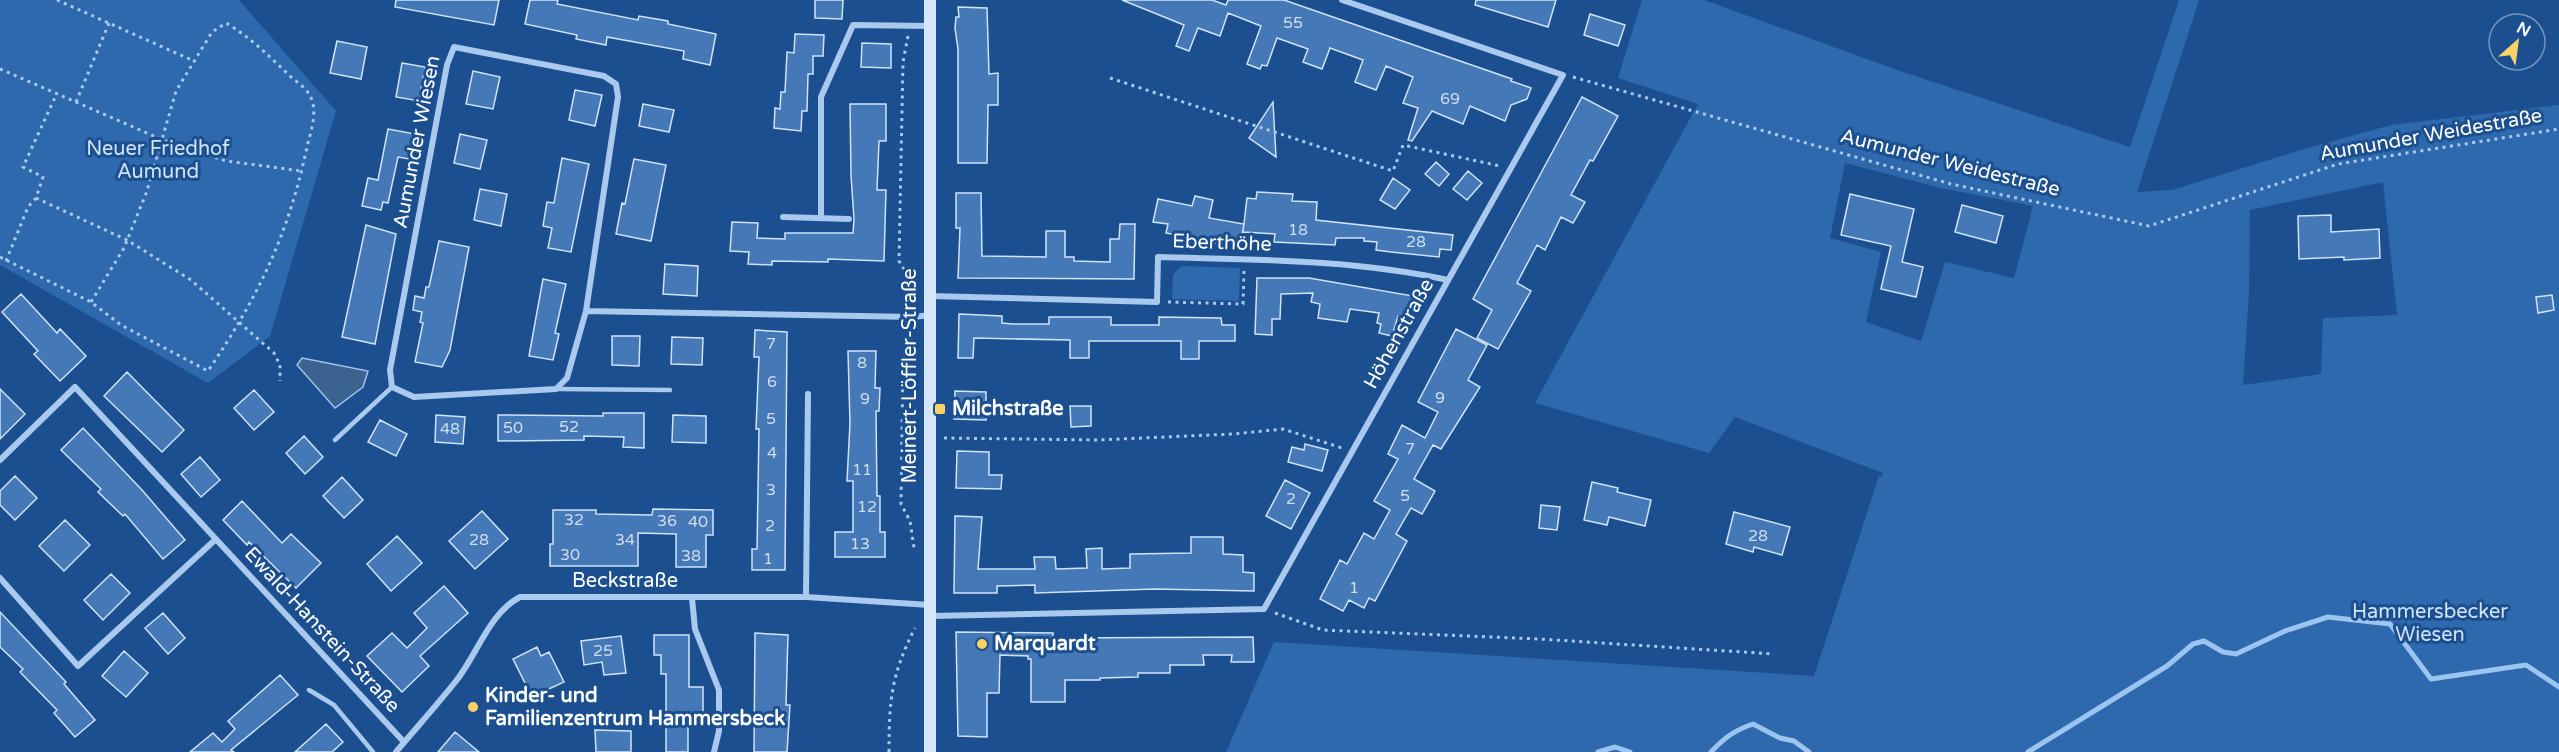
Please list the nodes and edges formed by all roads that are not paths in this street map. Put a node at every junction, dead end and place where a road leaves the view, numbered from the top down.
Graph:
1 (930, 0) edge
2 (1342, 0) edge
3 (930, 26) junction
4 (783, 217) dead end
5 (821, 218) junction
6 (849, 219) dead end
7 (1448, 280) junction
8 (930, 296) junction
9 (586, 311) junction
10 (930, 315) junction
11 (392, 387) junction
12 (556, 389) junction
13 (670, 390) dead end
14 (808, 394) dead end
15 (335, 440) dead end
16 (0, 460) edge
17 (216, 539) junction
18 (0, 578) edge
19 (806, 597) junction
20 (692, 598) junction
21 (927, 608) junction
22 (309, 690) dead end
23 (404, 742) junction
24 (373, 752) edge
25 (396, 752) edge
26 (714, 752) edge
27 (930, 752) edge

1 - 3 street, Meinert-Löffler-Straße
2 - 7 street, Höhenstraße
3 - 5 street
3 - 8 street, Meinert-Löffler-Straße
4 - 5 street
5 - 6 street
7 - 8 street, Eberthöhe
7 - 21 street, Höhenstraße
8 - 10 street, Meinert-Löffler-Straße
9 - 10 street
9 - 11 street, Aumunder Wiesen
9 - 12 street, Aumunder Wiesen
10 - 21 street, Meinert-Löffler-Straße
11 - 12 street
11 - 15 lane
12 - 13 lane
14 - 19 street
16 - 17 street, Ewald-Hanstein-Straße
17 - 18 street
17 - 23 street, Ewald-Hanstein-Straße
19 - 20 street, Beckstraße
19 - 21 street, Beckstraße
20 - 23 street, Beckstraße
20 - 26 street
21 - 27 street, Meinert-Löffler-Straße
22 - 24 lane
23 - 25 street, Beckstraße

